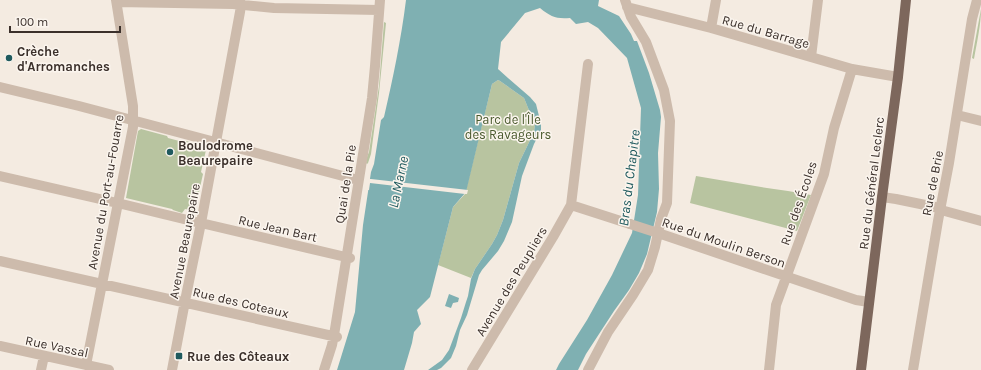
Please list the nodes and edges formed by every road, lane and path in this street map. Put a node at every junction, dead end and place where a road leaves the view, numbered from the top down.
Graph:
1 (716, 0) edge
2 (818, 0) edge
3 (906, 0) edge
4 (977, 0) edge
5 (117, 1) edge
6 (240, 3) edge
7 (626, 3) edge
8 (380, 5) edge
9 (711, 28) junction
10 (811, 57) junction
11 (588, 64) dead end
12 (852, 69) junction
13 (898, 77) junction
14 (0, 87) edge
15 (957, 115) junction
16 (133, 121) junction
17 (981, 121) edge
18 (216, 142) junction
19 (0, 176) edge
20 (358, 180) junction
21 (882, 197) junction
22 (118, 203) junction
23 (571, 205) junction
24 (940, 210) junction
25 (981, 221) edge
26 (198, 222) junction
27 (348, 258) junction
28 (0, 261) edge
29 (786, 277) junction
30 (102, 283) junction
31 (185, 302) junction
32 (869, 302) junction
33 (335, 337) junction
34 (0, 346) edge
35 (44, 356) junction
36 (86, 365) junction
37 (41, 370) edge
38 (109, 370) edge
39 (172, 370) edge
40 (324, 370) edge
41 (472, 370) edge
42 (588, 370) edge
43 (769, 370) edge
44 (861, 370) edge
45 (913, 370) edge

1 - 9 street
2 - 10 street
3 - 13 main road, Rue du Général Leclerc
4 - 15 street, Rue de Brie
5 - 6 street
5 - 16 street, Avenue du Port-au-Fouarre
6 - 8 street
6 - 18 street, Avenue Beaurepaire
7 - 9 street, Rue du Barrage
7 - 42 street
8 - 20 street, Quai de la Pie
9 - 10 street, Rue du Barrage
10 - 12 street, Rue du Barrage
11 - 23 street
12 - 13 street, Rue du Barrage
12 - 29 street, Rue des Écoles
13 - 21 main road, Rue du Général Leclerc
14 - 16 street
15 - 17 street
15 - 24 street, Rue de Brie
16 - 18 street
16 - 22 street, Avenue du Port-au-Fouarre
18 - 20 street
18 - 26 street, Avenue Beaurepaire
19 - 22 street, Rue Jean Bart
20 - 27 street, Quai de la Pie
21 - 24 street
21 - 32 main road, Rue du Général Leclerc
22 - 26 street, Rue Jean Bart
22 - 30 street, Avenue du Port-au-Fouarre
23 - 29 street, Rue du Moulin Berson, bridge
23 - 41 street, Avenue des Peupliers
24 - 25 street
24 - 45 street, Rue de Brie
26 - 27 street, Rue Jean Bart
26 - 31 street, Avenue Beaurepaire
27 - 33 street, Quai de la Pie
28 - 30 street, Rue des Coteaux
29 - 32 street, Rue du Moulin Berson
29 - 43 street, Rue des Écoles
30 - 31 street, Rue des Coteaux
30 - 36 street, Avenue du Port-au-Fouarre
31 - 33 street, Rue des Coteaux
31 - 39 street, Avenue Beaurepaire
32 - 44 main road, Rue du Général Leclerc
33 - 40 street, Quai de la Pie
34 - 35 street, Rue Vassal
35 - 36 street, Rue Vassal
35 - 37 street
36 - 38 street, Rue Vassal

